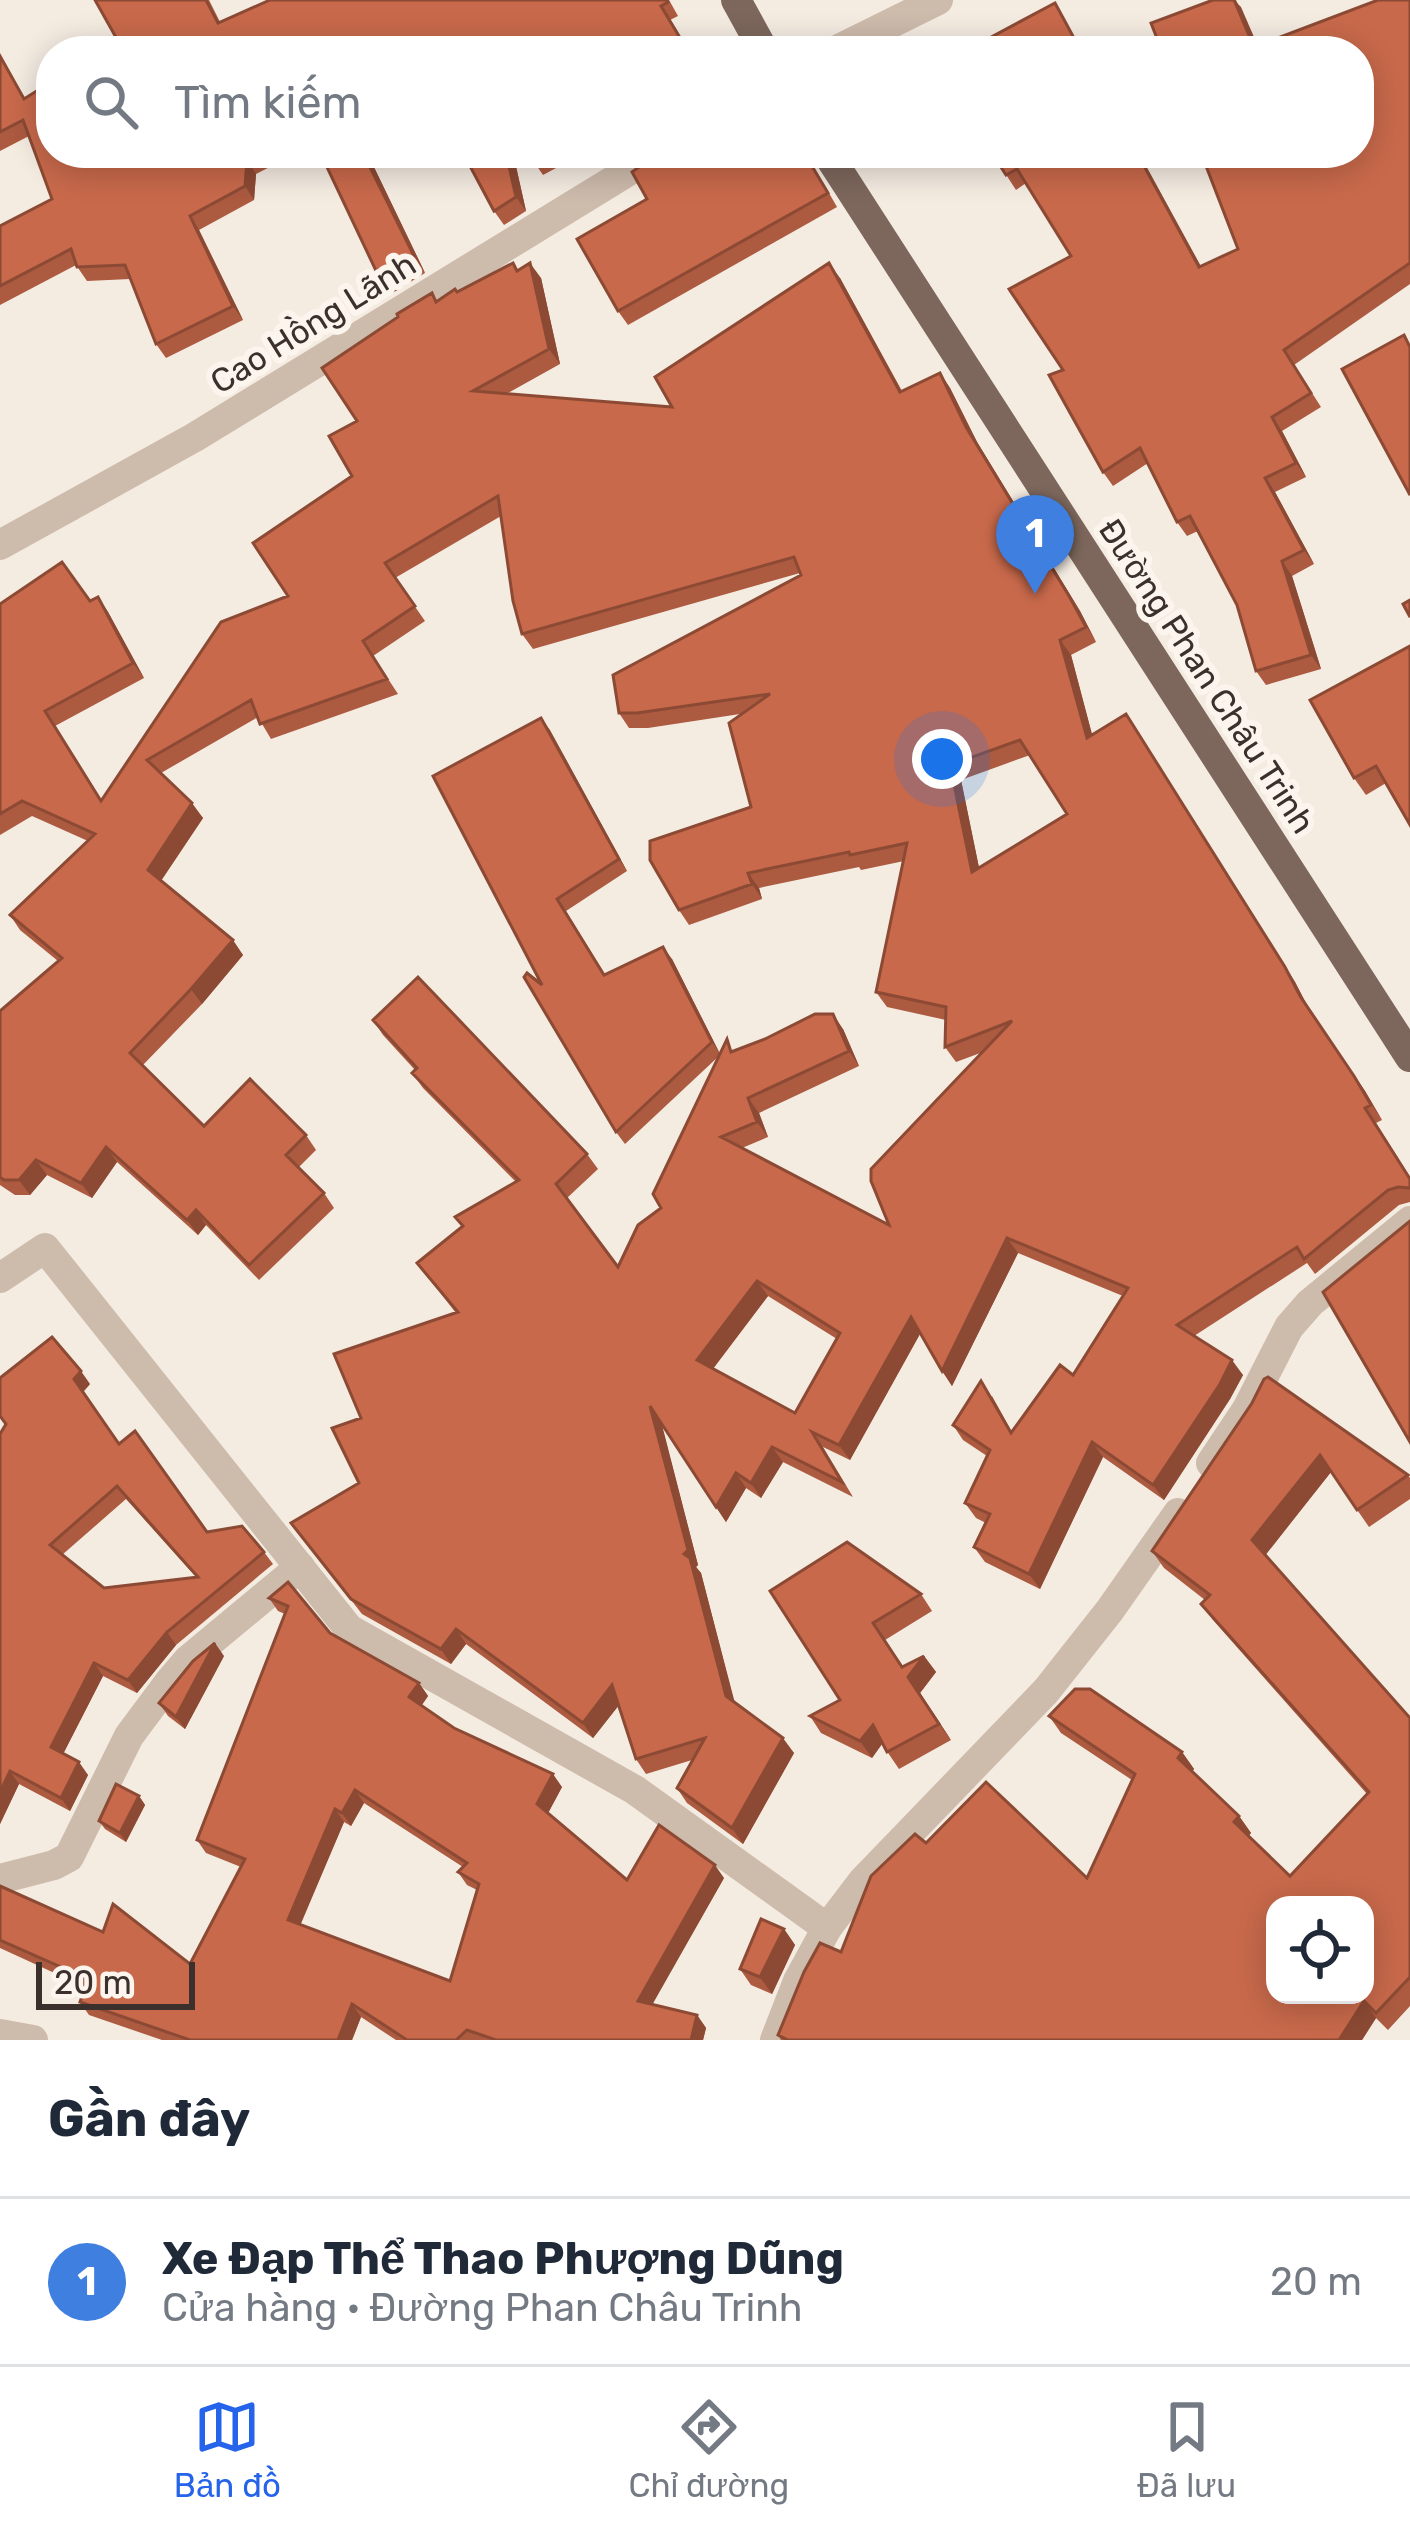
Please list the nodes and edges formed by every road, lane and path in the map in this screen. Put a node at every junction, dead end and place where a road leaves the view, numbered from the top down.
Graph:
1 (736, 0) edge
2 (938, 0) edge
3 (756, 36) edge
4 (865, 36) edge
5 (634, 168) edge
6 (837, 168) edge
7 (0, 545) edge
8 (1410, 1057) edge
9 (1410, 1221) edge
10 (0, 1278) edge
11 (301, 1567) junction
12 (0, 1879) edge
13 (827, 1928) junction
14 (0, 2033) edge
15 (33, 2040) edge
16 (775, 2040) edge

1 - 3 main road
2 - 4 street
5 - 7 street, Cao Hồng Lãnh
6 - 8 main road, Đường Phan Châu Trinh
9 - 13 street
10 - 11 street
11 - 12 street
11 - 13 street
13 - 16 street
14 - 15 street

